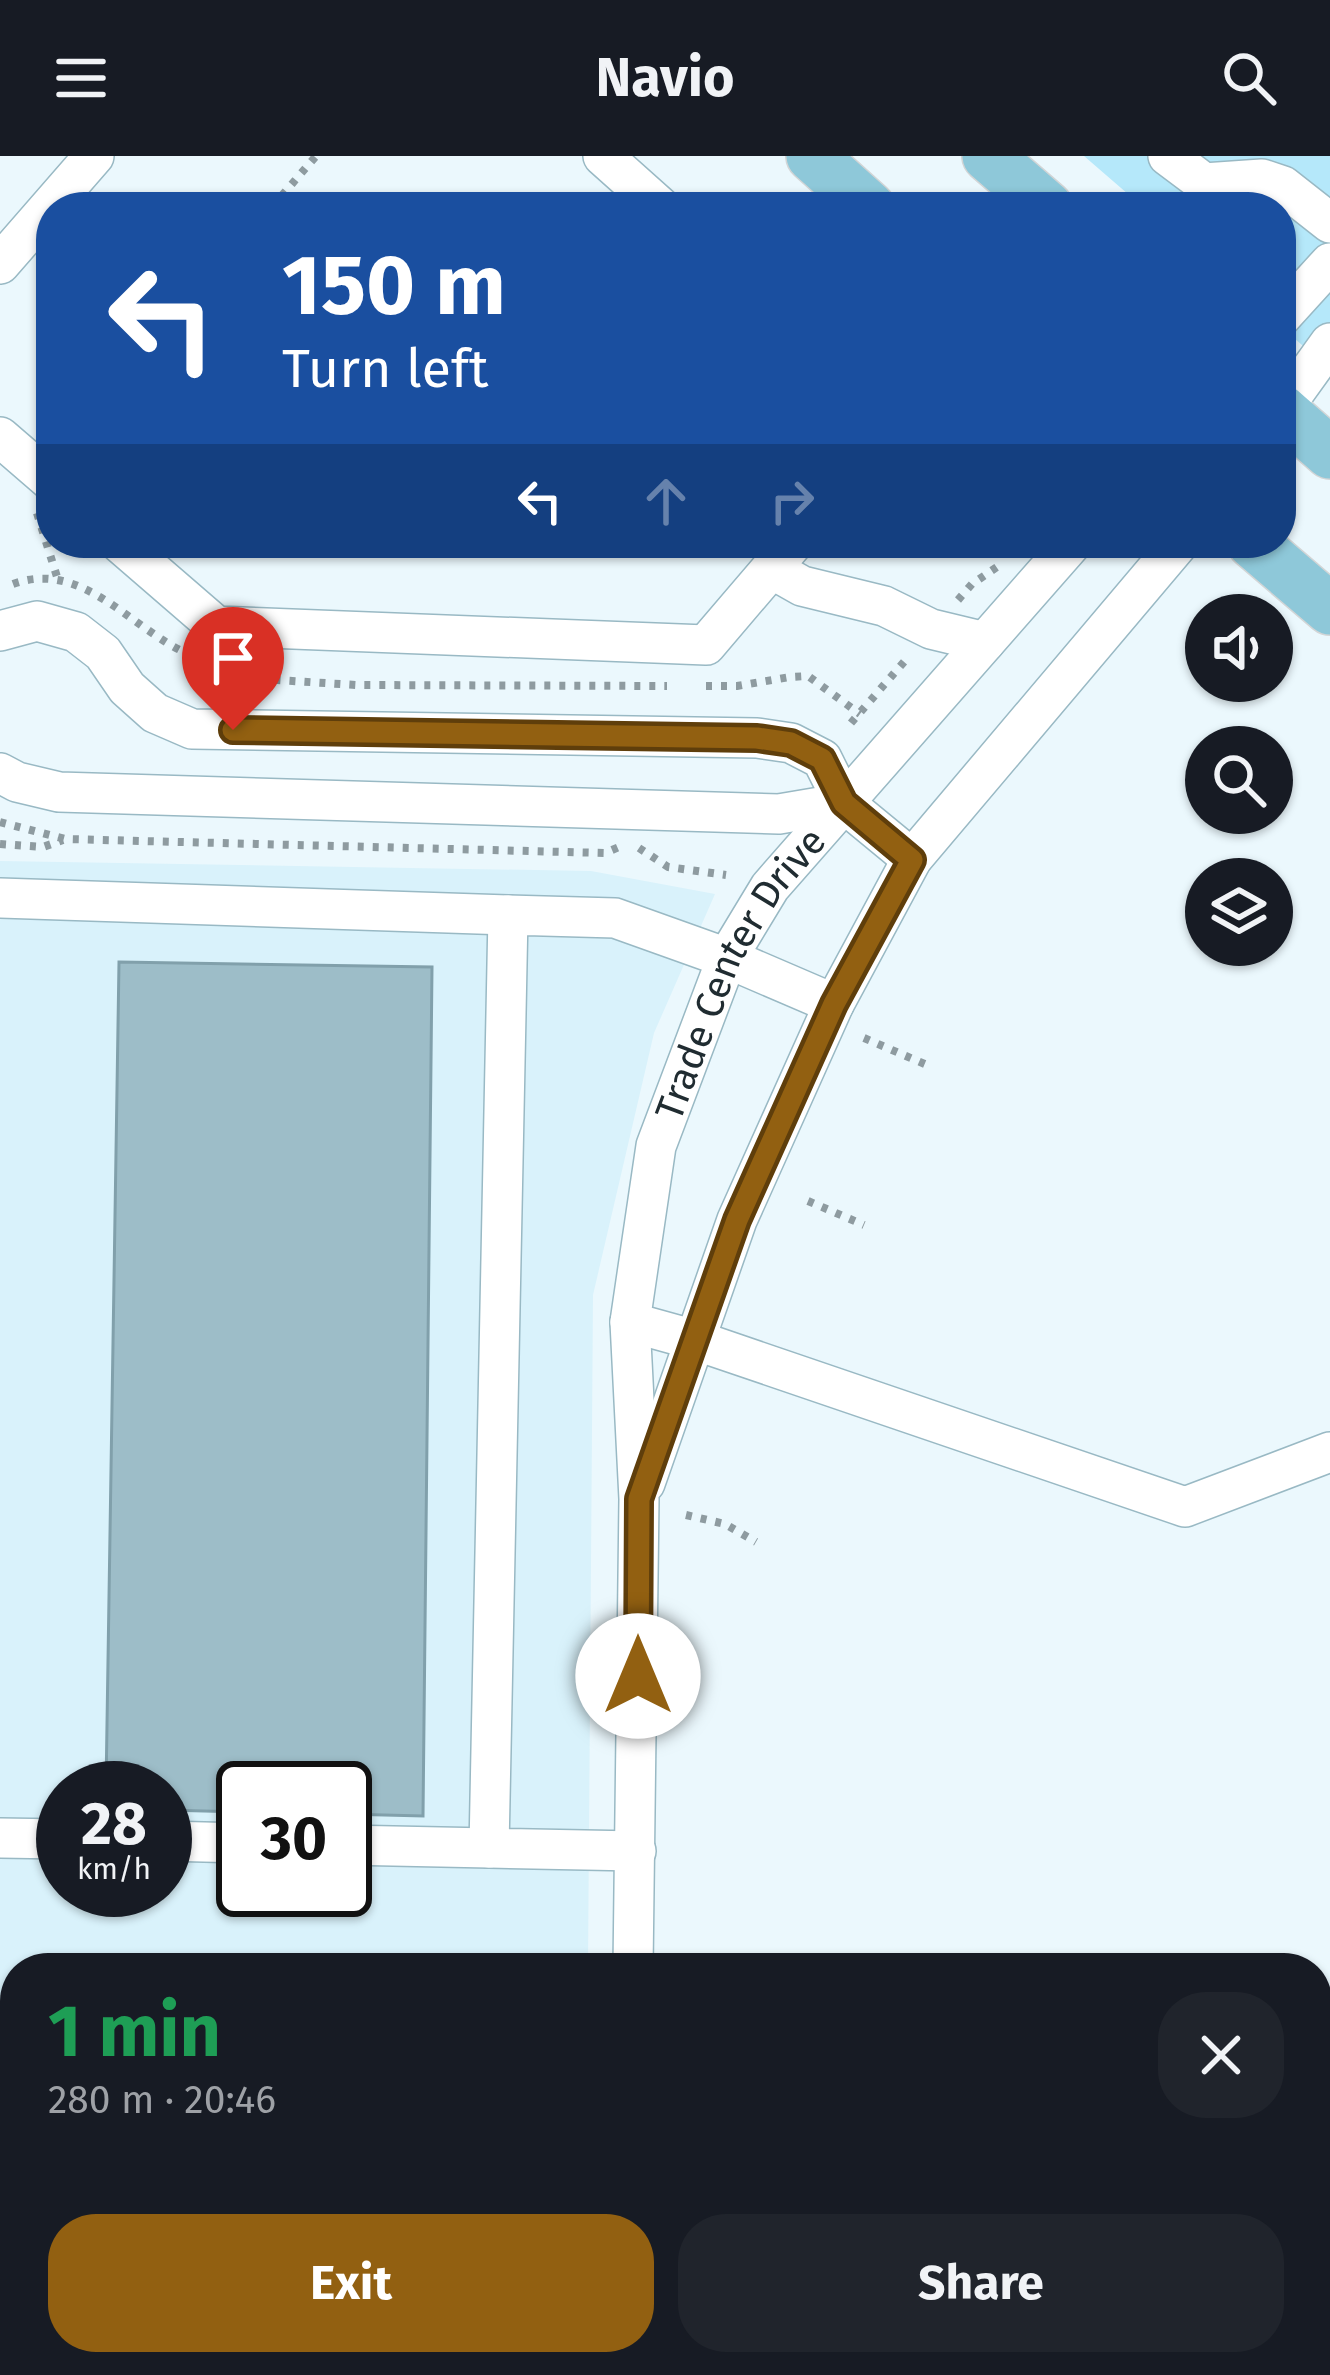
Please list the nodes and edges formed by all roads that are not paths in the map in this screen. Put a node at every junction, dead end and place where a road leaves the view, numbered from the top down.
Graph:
1 (94, 156) edge
2 (603, 156) edge
3 (812, 156) edge
4 (988, 156) edge
5 (1168, 156) edge
6 (63, 192) edge
7 (643, 192) edge
8 (852, 192) edge
9 (1030, 192) edge
10 (1291, 192) edge
11 (1296, 196) edge
12 (36, 223) edge
13 (1330, 223) edge
14 (1330, 263) edge
15 (0, 264) edge
16 (1296, 300) edge
17 (1330, 343) edge
18 (1296, 389) edge
19 (1296, 423) edge
20 (0, 437) edge
21 (1330, 453) edge
22 (36, 484) edge
23 (137, 558) edge
24 (781, 558) edge
25 (784, 558) edge
26 (1059, 558) edge
27 (1166, 558) edge
28 (1270, 558) edge
29 (1330, 609) edge
30 (0, 631) edge
31 (986, 642) junction
32 (0, 773) edge
33 (844, 803) junction
34 (912, 860) junction
35 (0, 898) edge
36 (508, 915) junction
37 (727, 958) junction
38 (834, 1004) junction
39 (630, 1322) junction
40 (695, 1340) junction
41 (1330, 1452) edge
42 (639, 1499) junction
43 (0, 1838) edge
44 (36, 1839) edge
45 (372, 1845) edge
46 (489, 1847) junction
47 (636, 1851) junction
48 (633, 1953) edge

1 - 6 street
2 - 7 street
3 - 8 main road
4 - 9 main road
5 - 10 street
11 - 13 street
12 - 15 street
14 - 16 street
17 - 18 street
19 - 21 main road
20 - 22 street
23 - 24 street
25 - 31 street
26 - 31 street, Trade Center Drive
27 - 34 street, Trade Center Drive
28 - 29 main road
30 - 33 street
31 - 33 street, Trade Center Drive
32 - 33 street
33 - 34 street
33 - 37 street, Trade Center Drive
34 - 38 street, Trade Center Drive
35 - 36 street
36 - 37 street
36 - 46 street
37 - 38 street
37 - 39 street, Trade Center Drive
38 - 40 street, Trade Center Drive
39 - 40 street
39 - 42 street, Trade Center Drive
40 - 41 street
40 - 42 street, Trade Center Drive
42 - 47 street, Trade Center Drive
43 - 44 street
45 - 46 street
46 - 47 street
47 - 48 street, Trade Center Drive

